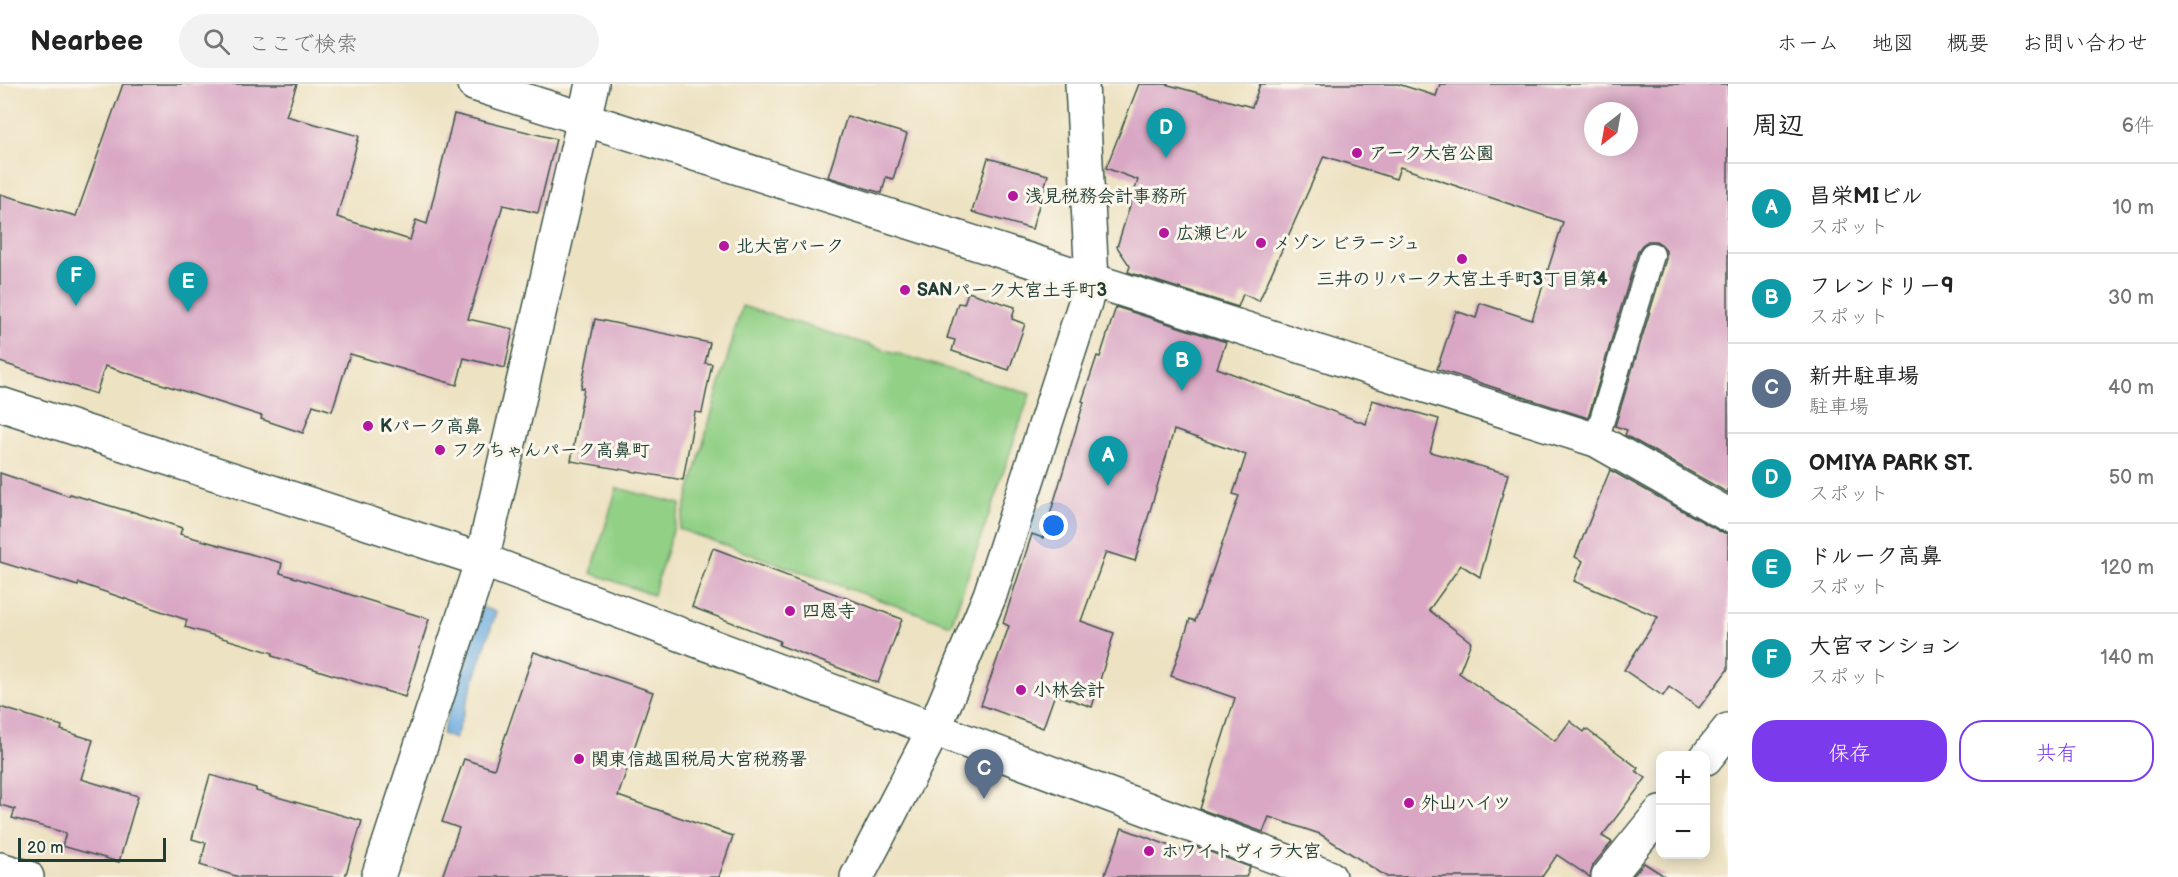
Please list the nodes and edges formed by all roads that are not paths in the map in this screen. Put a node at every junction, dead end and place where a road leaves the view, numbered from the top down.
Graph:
1 (474, 84) edge
2 (592, 84) edge
3 (1082, 84) edge
4 (584, 118) junction
5 (1652, 255) dead end
6 (1092, 281) junction
7 (0, 404) edge
8 (1596, 440) junction
9 (1728, 515) edge
10 (482, 560) junction
11 (934, 729) junction
12 (1728, 730) edge
13 (1710, 753) edge
14 (1656, 818) edge
15 (0, 869) edge
16 (27, 877) edge
17 (378, 877) edge
18 (856, 877) edge
19 (1329, 877) edge
20 (1608, 877) edge

1 - 4 street
2 - 4 street
3 - 6 street
4 - 6 street
4 - 10 street
5 - 8 lane
6 - 8 street
6 - 11 street
7 - 10 street
8 - 9 street
10 - 11 street
10 - 17 street
11 - 18 street
11 - 19 street
12 - 13 street
14 - 20 street
15 - 16 street

